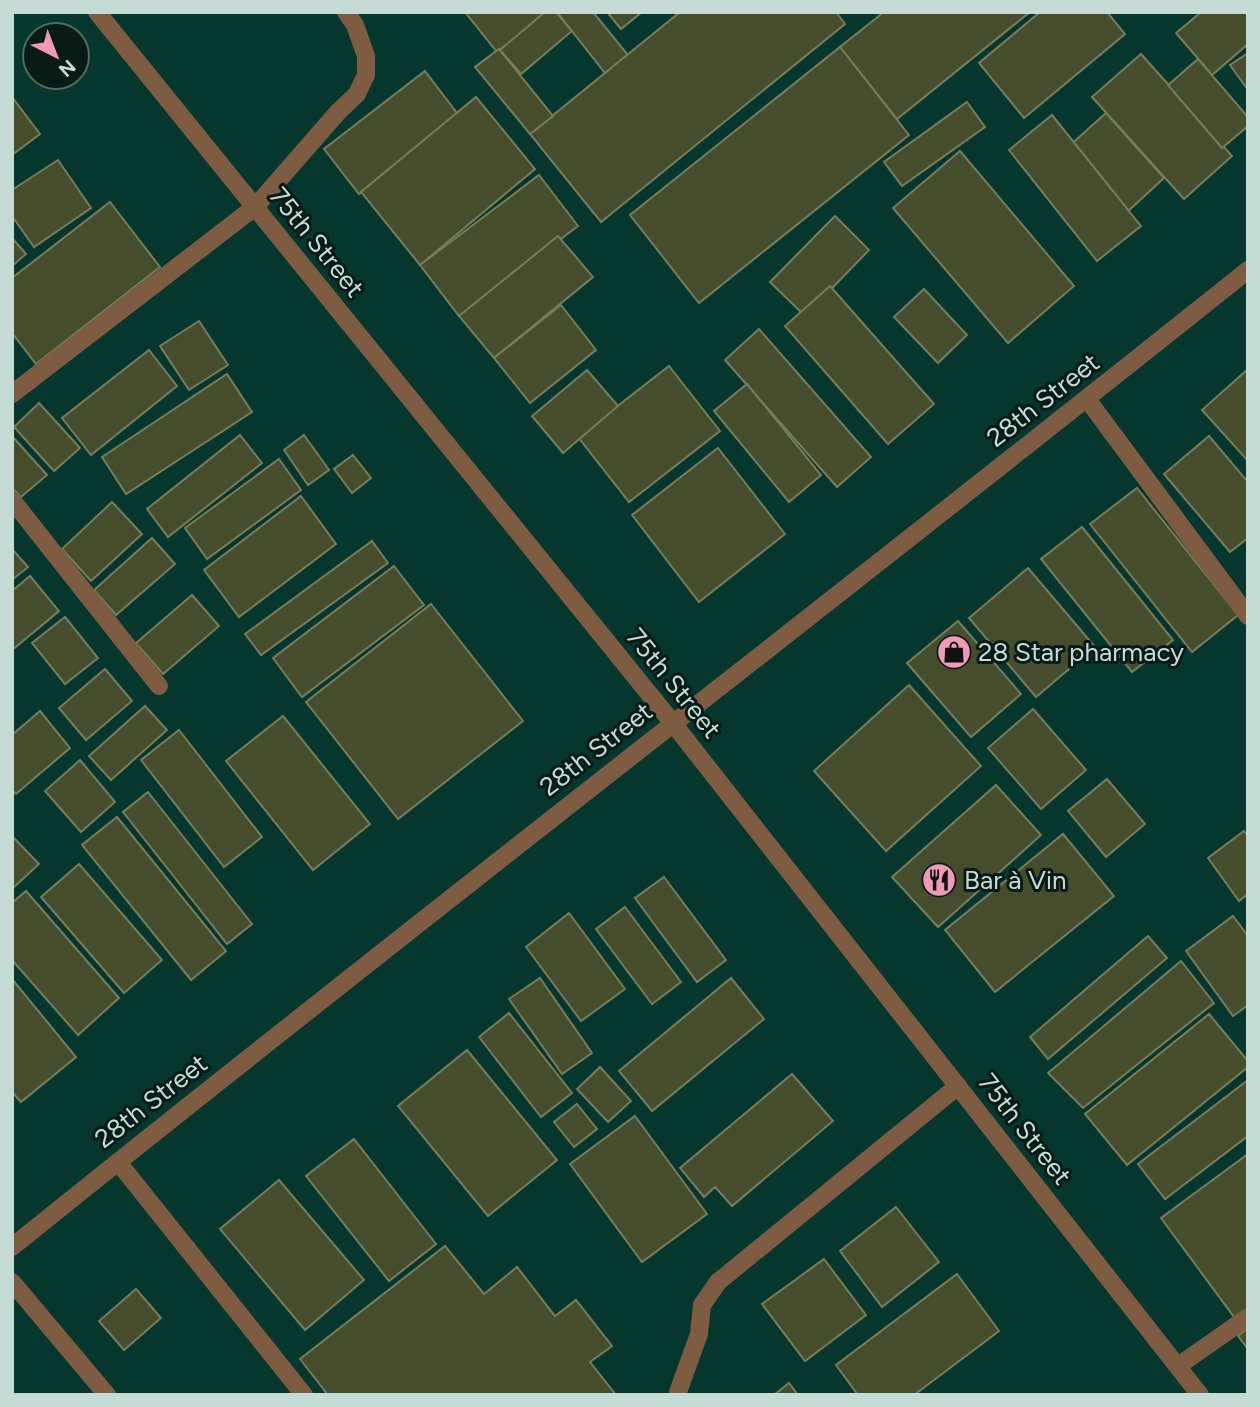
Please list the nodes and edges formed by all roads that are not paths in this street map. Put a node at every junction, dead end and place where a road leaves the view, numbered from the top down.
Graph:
1 (97, 12) edge
2 (346, 12) edge
3 (255, 207) junction
4 (1248, 270) edge
5 (12, 394) edge
6 (1087, 399) junction
7 (12, 500) edge
8 (1248, 616) edge
9 (159, 686) dead end
10 (672, 722) junction
11 (958, 1086) junction
12 (118, 1161) junction
13 (12, 1247) edge
14 (12, 1282) edge
15 (1248, 1317) edge
16 (1178, 1366) junction
17 (678, 1392) dead end
18 (107, 1395) edge
19 (304, 1395) edge
20 (1200, 1395) edge

1 - 3 street, 75th Street
2 - 3 street
3 - 5 street
3 - 10 street, 75th Street
4 - 6 street, 28th Street
6 - 8 street
6 - 10 street, 28th Street
7 - 9 street
10 - 11 street, 75th Street
10 - 12 street, 28th Street
11 - 16 street, 75th Street
11 - 17 street
12 - 13 street, 28th Street
12 - 19 street
14 - 18 street
15 - 16 street
16 - 20 street, 75th Street

